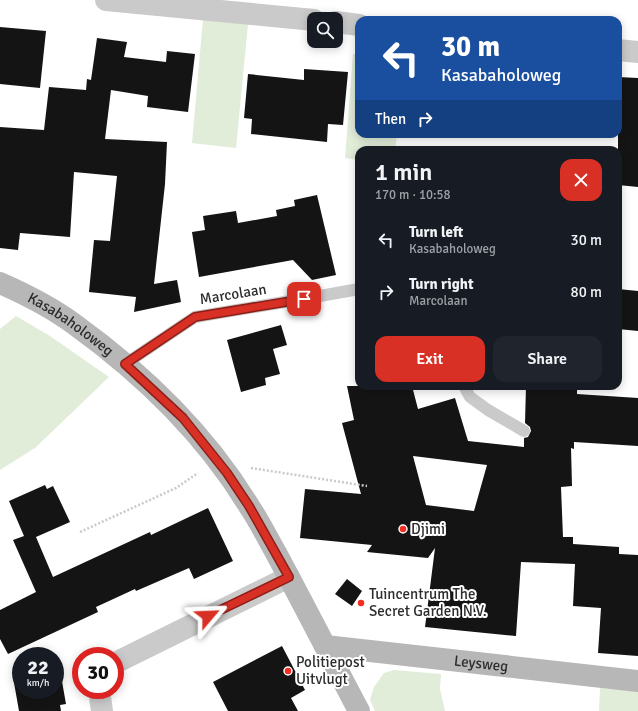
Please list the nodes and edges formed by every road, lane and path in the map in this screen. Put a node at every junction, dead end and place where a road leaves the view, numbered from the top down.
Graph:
1 (106, 0) edge
2 (307, 19) edge
3 (343, 23) edge
4 (355, 24) edge
5 (622, 50) edge
6 (638, 52) edge
7 (0, 283) edge
8 (355, 290) edge
9 (125, 364) junction
10 (466, 390) edge
11 (524, 431) dead end
12 (221, 466) junction
13 (367, 486) dead end
14 (80, 532) dead end
15 (289, 577) junction
16 (324, 646) junction
17 (124, 659) edge
18 (638, 681) edge
19 (100, 699) edge
20 (102, 711) edge
21 (359, 711) edge

1 - 2 street
3 - 4 street
5 - 6 street
7 - 9 street, Kasabaholoweg
8 - 9 lane, Marcolaan
9 - 12 street, Kasabaholoweg
10 - 11 lane
12 - 13 path
12 - 14 path
12 - 15 street, Kasabaholoweg
15 - 16 street, Kasabaholoweg
15 - 17 street
16 - 18 street, Leysweg
16 - 21 street, Kasabaholoweg
19 - 20 street

